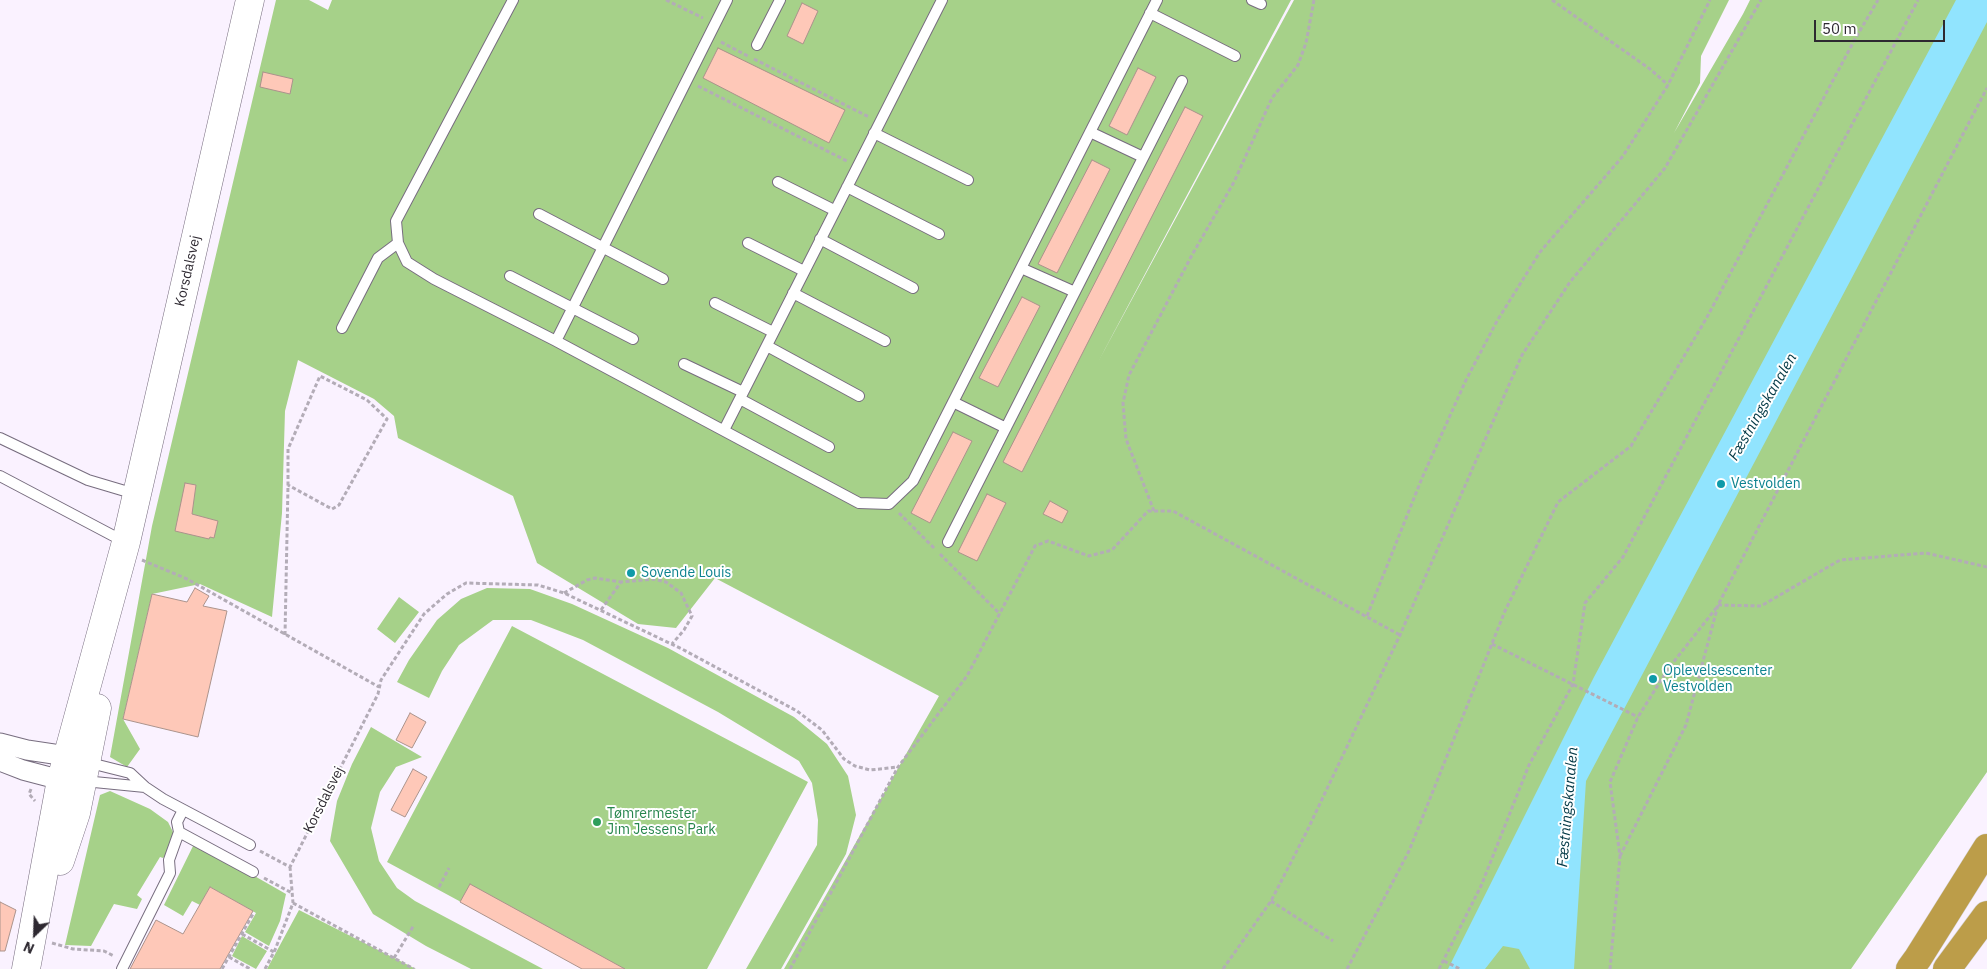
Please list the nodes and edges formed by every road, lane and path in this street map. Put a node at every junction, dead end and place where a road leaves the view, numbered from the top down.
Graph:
1 (250, 0) edge
2 (513, 0) edge
3 (666, 0) edge
4 (727, 0) edge
5 (780, 0) edge
6 (942, 0) edge
7 (1157, 0) edge
8 (1314, 0) edge
9 (1552, 0) edge
10 (1710, 0) edge
11 (1761, 0) edge
12 (1878, 0) edge
13 (1918, 0) edge
14 (1150, 13) junction
15 (715, 24) junction
16 (709, 36) junction
17 (757, 45) dead end
18 (1235, 56) dead end
19 (686, 80) junction
20 (1182, 81) dead end
21 (1668, 85) junction
22 (1987, 88) edge
23 (880, 122) junction
24 (1090, 132) junction
25 (874, 133) junction
26 (1143, 157) junction
27 (857, 166) junction
28 (968, 180) dead end
29 (778, 182) dead end
30 (847, 187) junction
31 (834, 210) junction
32 (539, 214) dead end
33 (939, 234) dead end
34 (820, 239) junction
35 (398, 243) junction
36 (748, 244) dead end
37 (603, 247) junction
38 (1021, 268) junction
39 (804, 271) junction
40 (510, 276) dead end
41 (663, 279) dead end
42 (913, 288) dead end
43 (1075, 292) junction
44 (794, 293) junction
45 (715, 303) dead end
46 (572, 308) junction
47 (342, 328) dead end
48 (773, 332) junction
49 (633, 338) dead end
50 (556, 341) junction
51 (885, 341) dead end
52 (767, 346) junction
53 (684, 364) dead end
54 (741, 396) junction
55 (859, 396) dead end
56 (953, 402) junction
57 (1006, 428) junction
58 (724, 430) junction
59 (0, 438) edge
60 (829, 447) dead end
61 (0, 476) edge
62 (288, 485) junction
63 (137, 495) junction
64 (890, 504) junction
65 (1154, 510) junction
66 (948, 542) dead end
67 (125, 547) junction
68 (1987, 568) edge
69 (621, 582) junction
70 (564, 593) junction
71 (1718, 604) junction
72 (601, 610) junction
73 (1000, 614) junction
74 (1366, 616) junction
75 (285, 635) junction
76 (1400, 635) junction
77 (672, 644) junction
78 (1492, 644) junction
79 (1573, 684) junction
80 (379, 687) junction
81 (1638, 717) junction
82 (0, 743) edge
83 (0, 761) edge
84 (898, 767) junction
85 (74, 770) junction
86 (145, 787) junction
87 (184, 810) junction
88 (179, 832) junction
89 (250, 846) joint
90 (1987, 848) edge
91 (1620, 856) junction
92 (290, 866) junction
93 (449, 868) dead end
94 (253, 872) joint
95 (439, 887) dead end
96 (292, 894) junction
97 (1271, 901) junction
98 (293, 903) junction
99 (253, 914) dead end
100 (1987, 916) edge
101 (414, 925) dead end
102 (242, 934) junction
103 (32, 937) junction
104 (1333, 941) dead end
105 (274, 952) junction
106 (229, 957) junction
107 (394, 958) junction
108 (1444, 961) junction
109 (124, 965) edge
110 (26, 969) edge
111 (222, 969) edge
112 (250, 969) edge
113 (265, 969) edge
114 (414, 969) edge
115 (790, 969) edge
116 (1223, 969) edge
117 (1347, 969) edge
118 (1439, 969) edge
119 (1460, 969) edge
120 (1610, 969) edge
121 (1910, 969) edge
122 (1947, 969) edge

1 - 63 street, Korsdalsvej
2 - 35 lane
3 - 15 path
4 - 15 lane
5 - 17 lane
6 - 23 lane
7 - 14 lane
8 - 65 path
9 - 21 path
10 - 21 path
11 - 76 path
12 - 78 path
13 - 79 path
14 - 18 lane
14 - 24 lane
15 - 16 lane
16 - 19 lane
16 - 23 path
19 - 27 path
19 - 37 lane
20 - 26 lane
21 - 74 path
22 - 71 path
23 - 25 lane
24 - 26 lane
24 - 38 lane
25 - 27 lane
25 - 28 lane
26 - 43 lane
27 - 30 lane
29 - 31 lane
30 - 31 lane
30 - 33 lane
31 - 34 lane
32 - 37 lane
34 - 39 lane
34 - 42 lane
35 - 47 lane
35 - 50 lane
36 - 39 lane
37 - 41 lane
37 - 46 lane
38 - 43 lane
38 - 56 lane
39 - 44 lane
40 - 46 lane
43 - 57 lane
44 - 48 lane
44 - 51 lane
45 - 48 lane
46 - 49 lane
46 - 50 lane
48 - 52 lane
50 - 58 lane
52 - 54 lane
52 - 55 lane
53 - 54 lane
54 - 58 lane
54 - 60 lane
56 - 57 lane
56 - 64 lane
57 - 66 lane
58 - 64 lane
59 - 63 lane
61 - 67 lane
62 - 62 path
62 - 75 path
63 - 67 street, Korsdalsvej
64 - 73 path
65 - 73 path
65 - 74 path
67 - 75 path
67 - 85 street, Korsdalsvej
68 - 71 path
69 - 70 path
69 - 72 path
69 - 77 path
70 - 72 path, Korsdalsvej
70 - 80 path, Korsdalsvej
71 - 81 path
71 - 91 path
72 - 77 path, Korsdalsvej
73 - 84 path
74 - 76 path
75 - 80 path
76 - 97 path
77 - 84 path, Korsdalsvej
78 - 79 path
78 - 117 path
79 - 81 path
79 - 108 path
80 - 92 path, Korsdalsvej
81 - 91 path
82 - 85 street
83 - 85 street
84 - 115 path
85 - 86 lane
85 - 86 lane
85 - 103 street, Korsdalsvej
86 - 87 lane
87 - 88 lane
87 - 89 lane
88 - 94 lane
88 - 109 lane
89 - 92 path
90 - 121 highway
91 - 120 path
92 - 96 path
93 - 95 path
94 - 96 path
96 - 98 path
97 - 104 path
97 - 116 path
98 - 105 path
98 - 107 path
99 - 102 path
100 - 122 highway
101 - 107 path
102 - 105 path
102 - 106 path
103 - 109 path
103 - 110 street, Korsdalsvej
105 - 113 path
106 - 111 path
106 - 112 path
107 - 114 path
108 - 118 path
108 - 119 path

